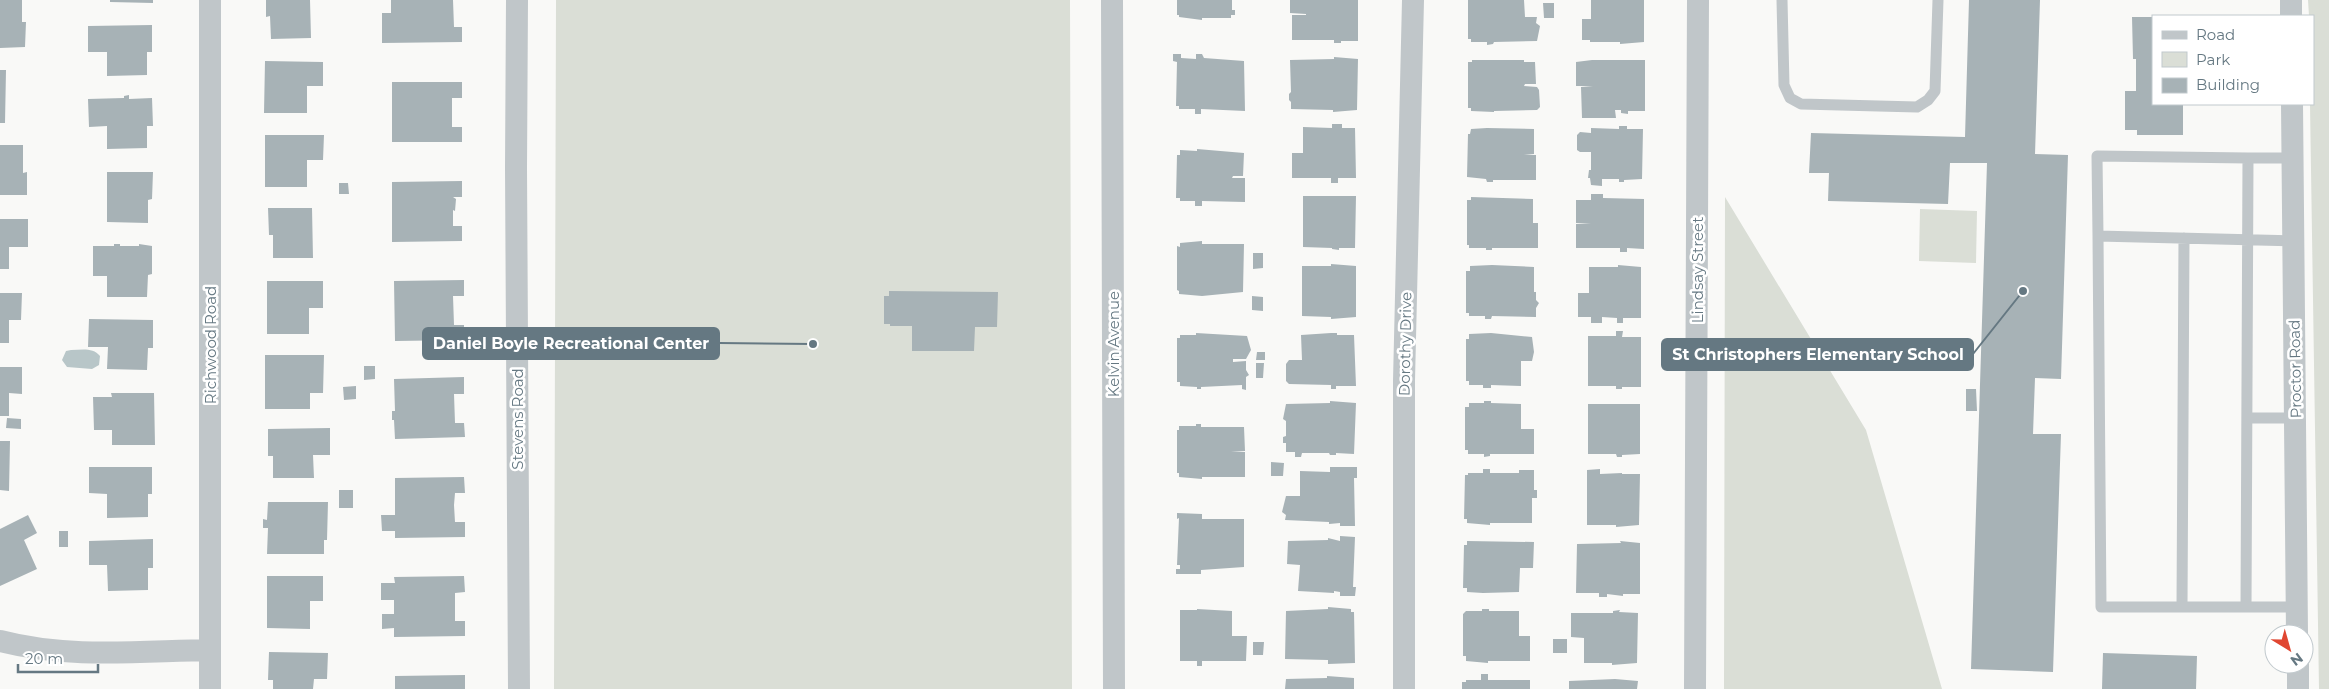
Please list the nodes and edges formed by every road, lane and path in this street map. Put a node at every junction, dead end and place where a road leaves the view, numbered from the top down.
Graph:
1 (210, 0) edge
2 (517, 0) edge
3 (1112, 0) edge
4 (1413, 0) edge
5 (1698, 0) edge
6 (1782, 0) edge
7 (1938, 0) edge
8 (2291, 0) edge
9 (2291, 15) edge
10 (2292, 105) edge
11 (2248, 158) junction
12 (2292, 158) junction
13 (2098, 236) junction
14 (2184, 238) junction
15 (2249, 240) junction
16 (2293, 241) junction
17 (2247, 418) junction
18 (2295, 418) junction
19 (2182, 607) junction
20 (2246, 607) junction
21 (2297, 607) junction
22 (2298, 624) edge
23 (0, 641) edge
24 (210, 650) junction
25 (2298, 674) edge
26 (210, 689) edge
27 (519, 689) edge
28 (1114, 689) edge
29 (1404, 689) edge
30 (1695, 689) edge
31 (2298, 689) edge

1 - 24 street, Richwood Road
2 - 27 street, Stevens Road
3 - 28 street, Kelvin Avenue
4 - 29 street, Dorothy Drive
5 - 30 street, Lindsay Street
6 - 7 lane
8 - 9 street
10 - 12 street, Proctor Road
11 - 12 lane
11 - 13 lane
11 - 15 lane
12 - 16 street, Proctor Road
13 - 14 lane
13 - 19 lane
14 - 15 lane
14 - 19 lane
15 - 16 lane
15 - 17 lane
16 - 18 street, Proctor Road
17 - 18 lane
17 - 20 lane
18 - 21 street, Proctor Road
19 - 20 lane
20 - 21 lane
21 - 22 street, Proctor Road
23 - 24 street
24 - 26 street, Richwood Road
25 - 31 street

